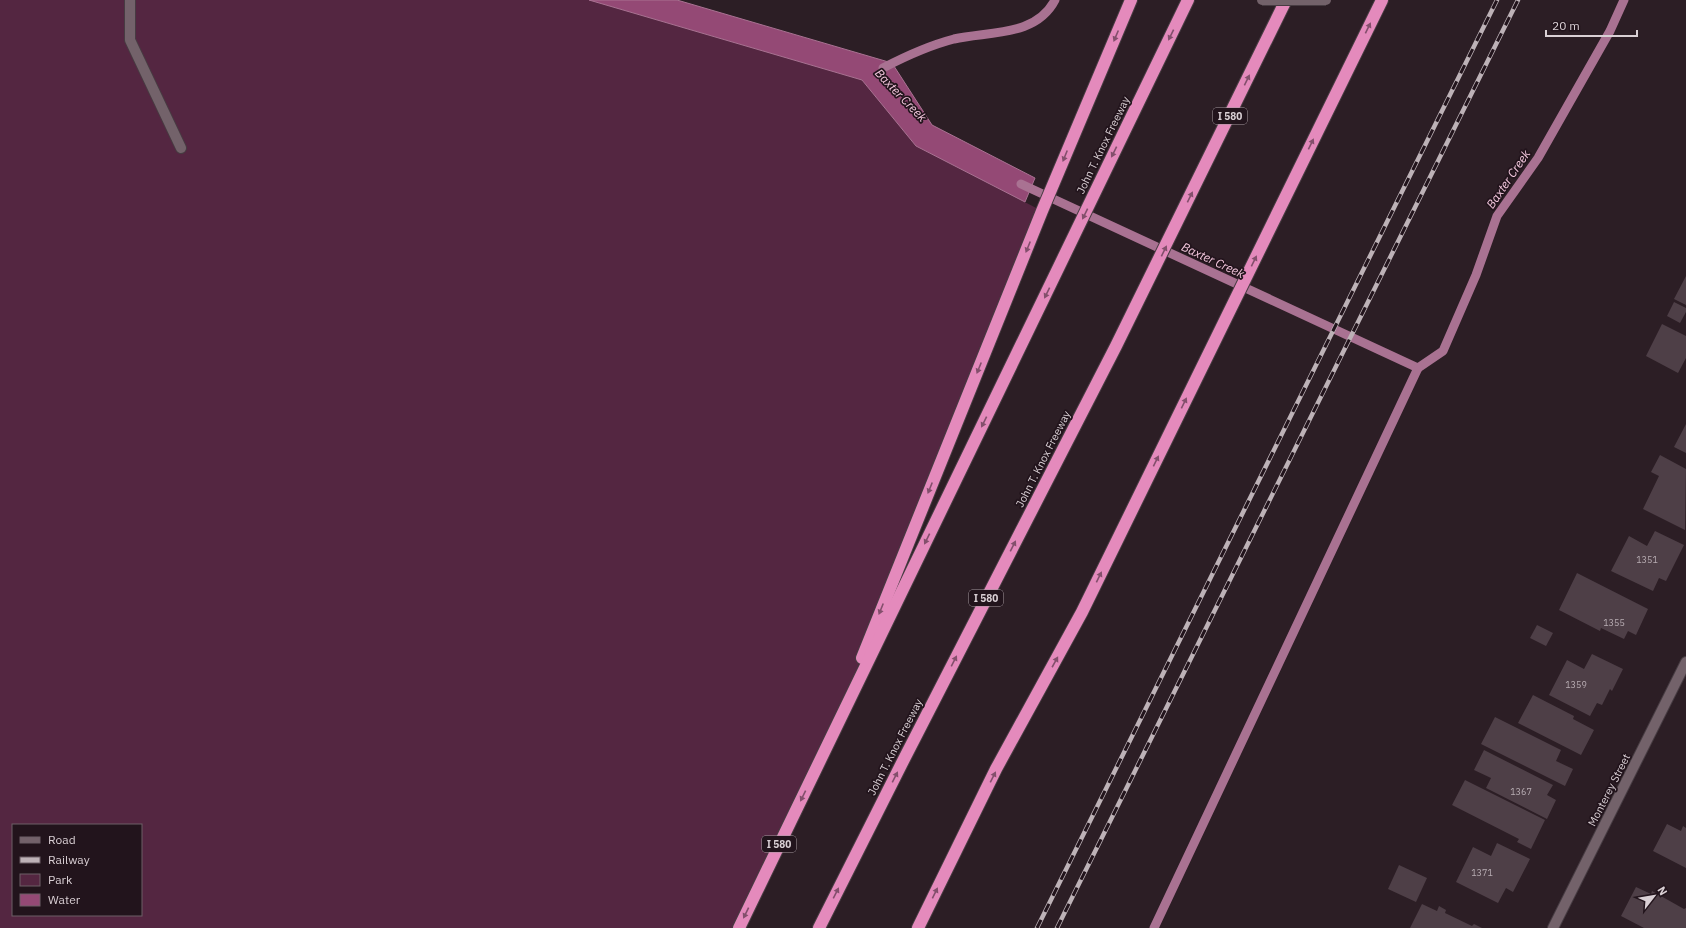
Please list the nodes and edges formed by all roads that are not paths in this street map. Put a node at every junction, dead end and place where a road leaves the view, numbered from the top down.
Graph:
1 (130, 0) edge
2 (1131, 0) edge
3 (1188, 0) edge
4 (1262, 0) edge
5 (1286, 0) edge
6 (1326, 0) edge
7 (1382, 0) edge
8 (181, 148) dead end
9 (1686, 662) edge
10 (820, 761) junction
11 (739, 928) edge
12 (819, 928) edge
13 (918, 928) edge
14 (1553, 928) edge

1 - 8 street
2 -> 10 highway
3 -> 10 highway, John T. Knox Freeway / I 580
4 - 6 street, bridge
12 -> 5 highway, John T. Knox Freeway / I 580
13 -> 7 highway
9 - 14 street, Monterey Street
10 -> 11 highway, John T. Knox Freeway / I 580

